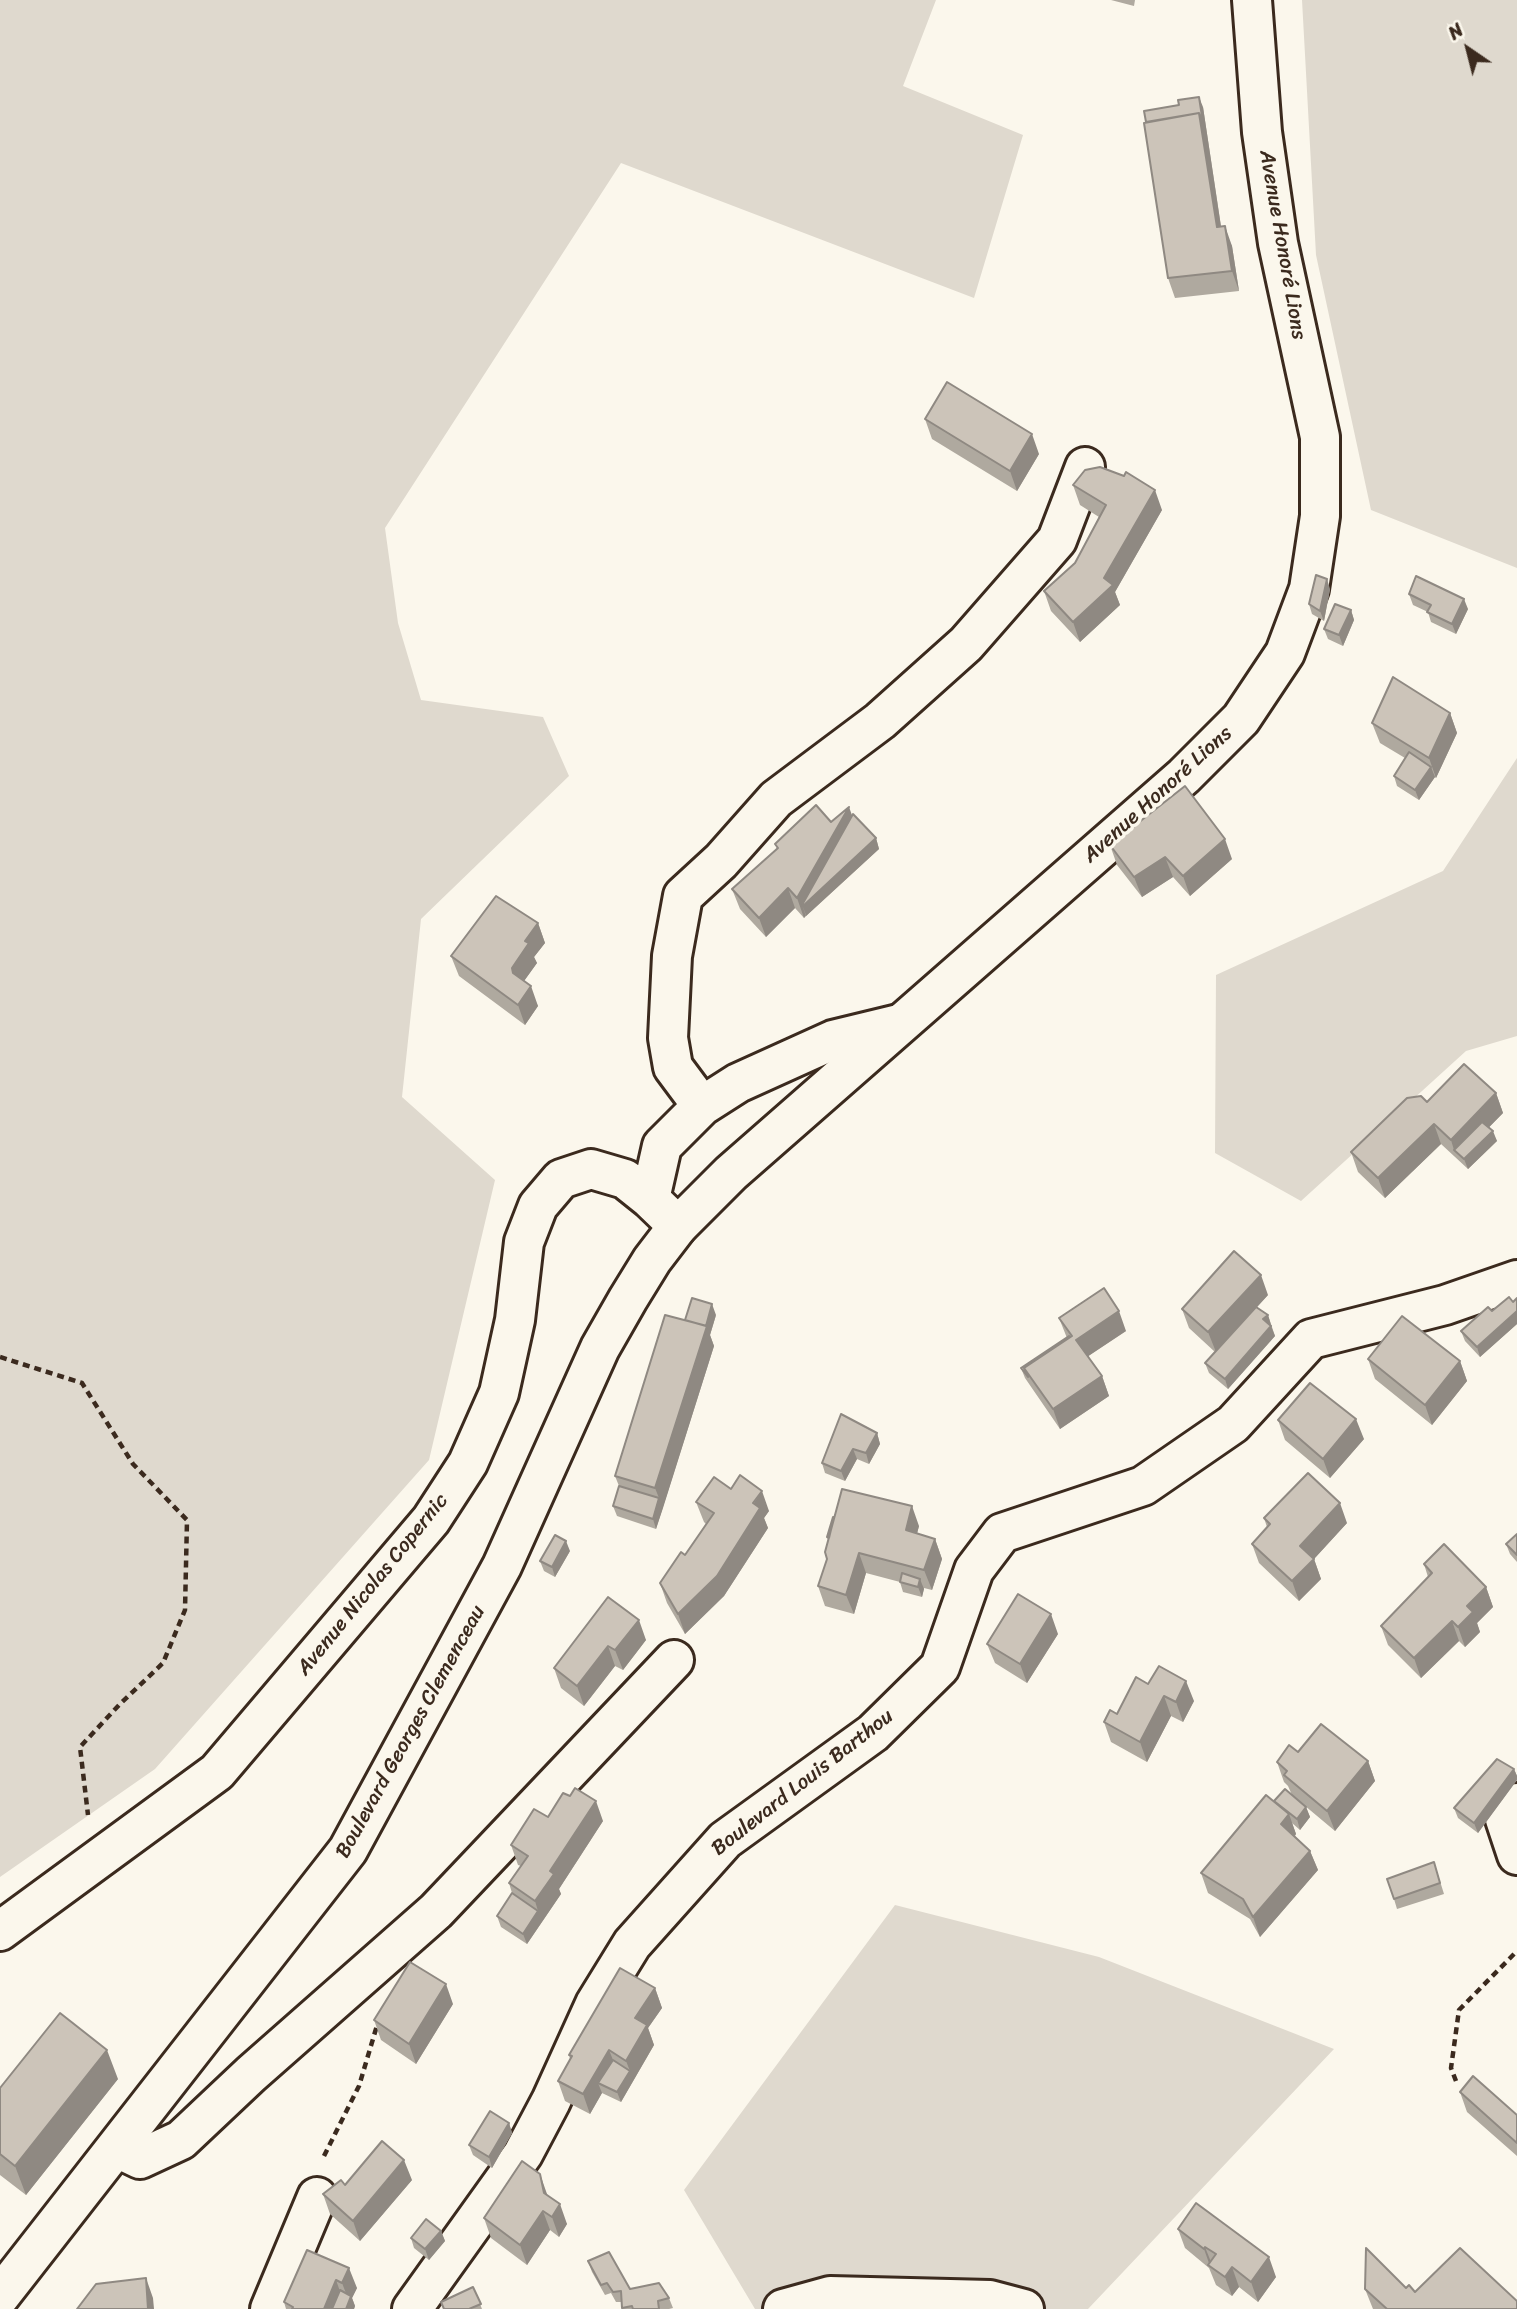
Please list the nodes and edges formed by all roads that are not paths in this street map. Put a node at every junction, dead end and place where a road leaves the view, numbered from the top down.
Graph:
1 (1252, 0) edge
2 (1085, 467) edge
3 (899, 1024) junction
4 (702, 1106) junction
5 (650, 1199) junction
6 (678, 1226) junction
7 (1517, 1280) edge
8 (674, 1660) dead end
9 (1517, 1803) edge
10 (1517, 1855) edge
11 (0, 1931) edge
12 (117, 2148) junction
13 (317, 2197) road end
14 (0, 2296) edge
15 (270, 2309) edge
16 (412, 2309) edge
17 (783, 2309) edge
18 (1024, 2309) edge

1 - 3 street, Avenue Honoré Lions
2 - 4 street
3 - 4 street
3 - 6 street, Avenue Honoré Lions
4 - 5 street
5 - 6 street, Avenue Nicolas Copernic
5 - 11 street, Avenue Nicolas Copernic
6 - 12 street, Boulevard Georges Clemenceau
7 - 16 street, Boulevard Louis Barthou
8 - 12 street
9 - 10 street
12 - 14 street, Boulevard Georges Clemenceau
13 - 15 street
17 - 18 street

